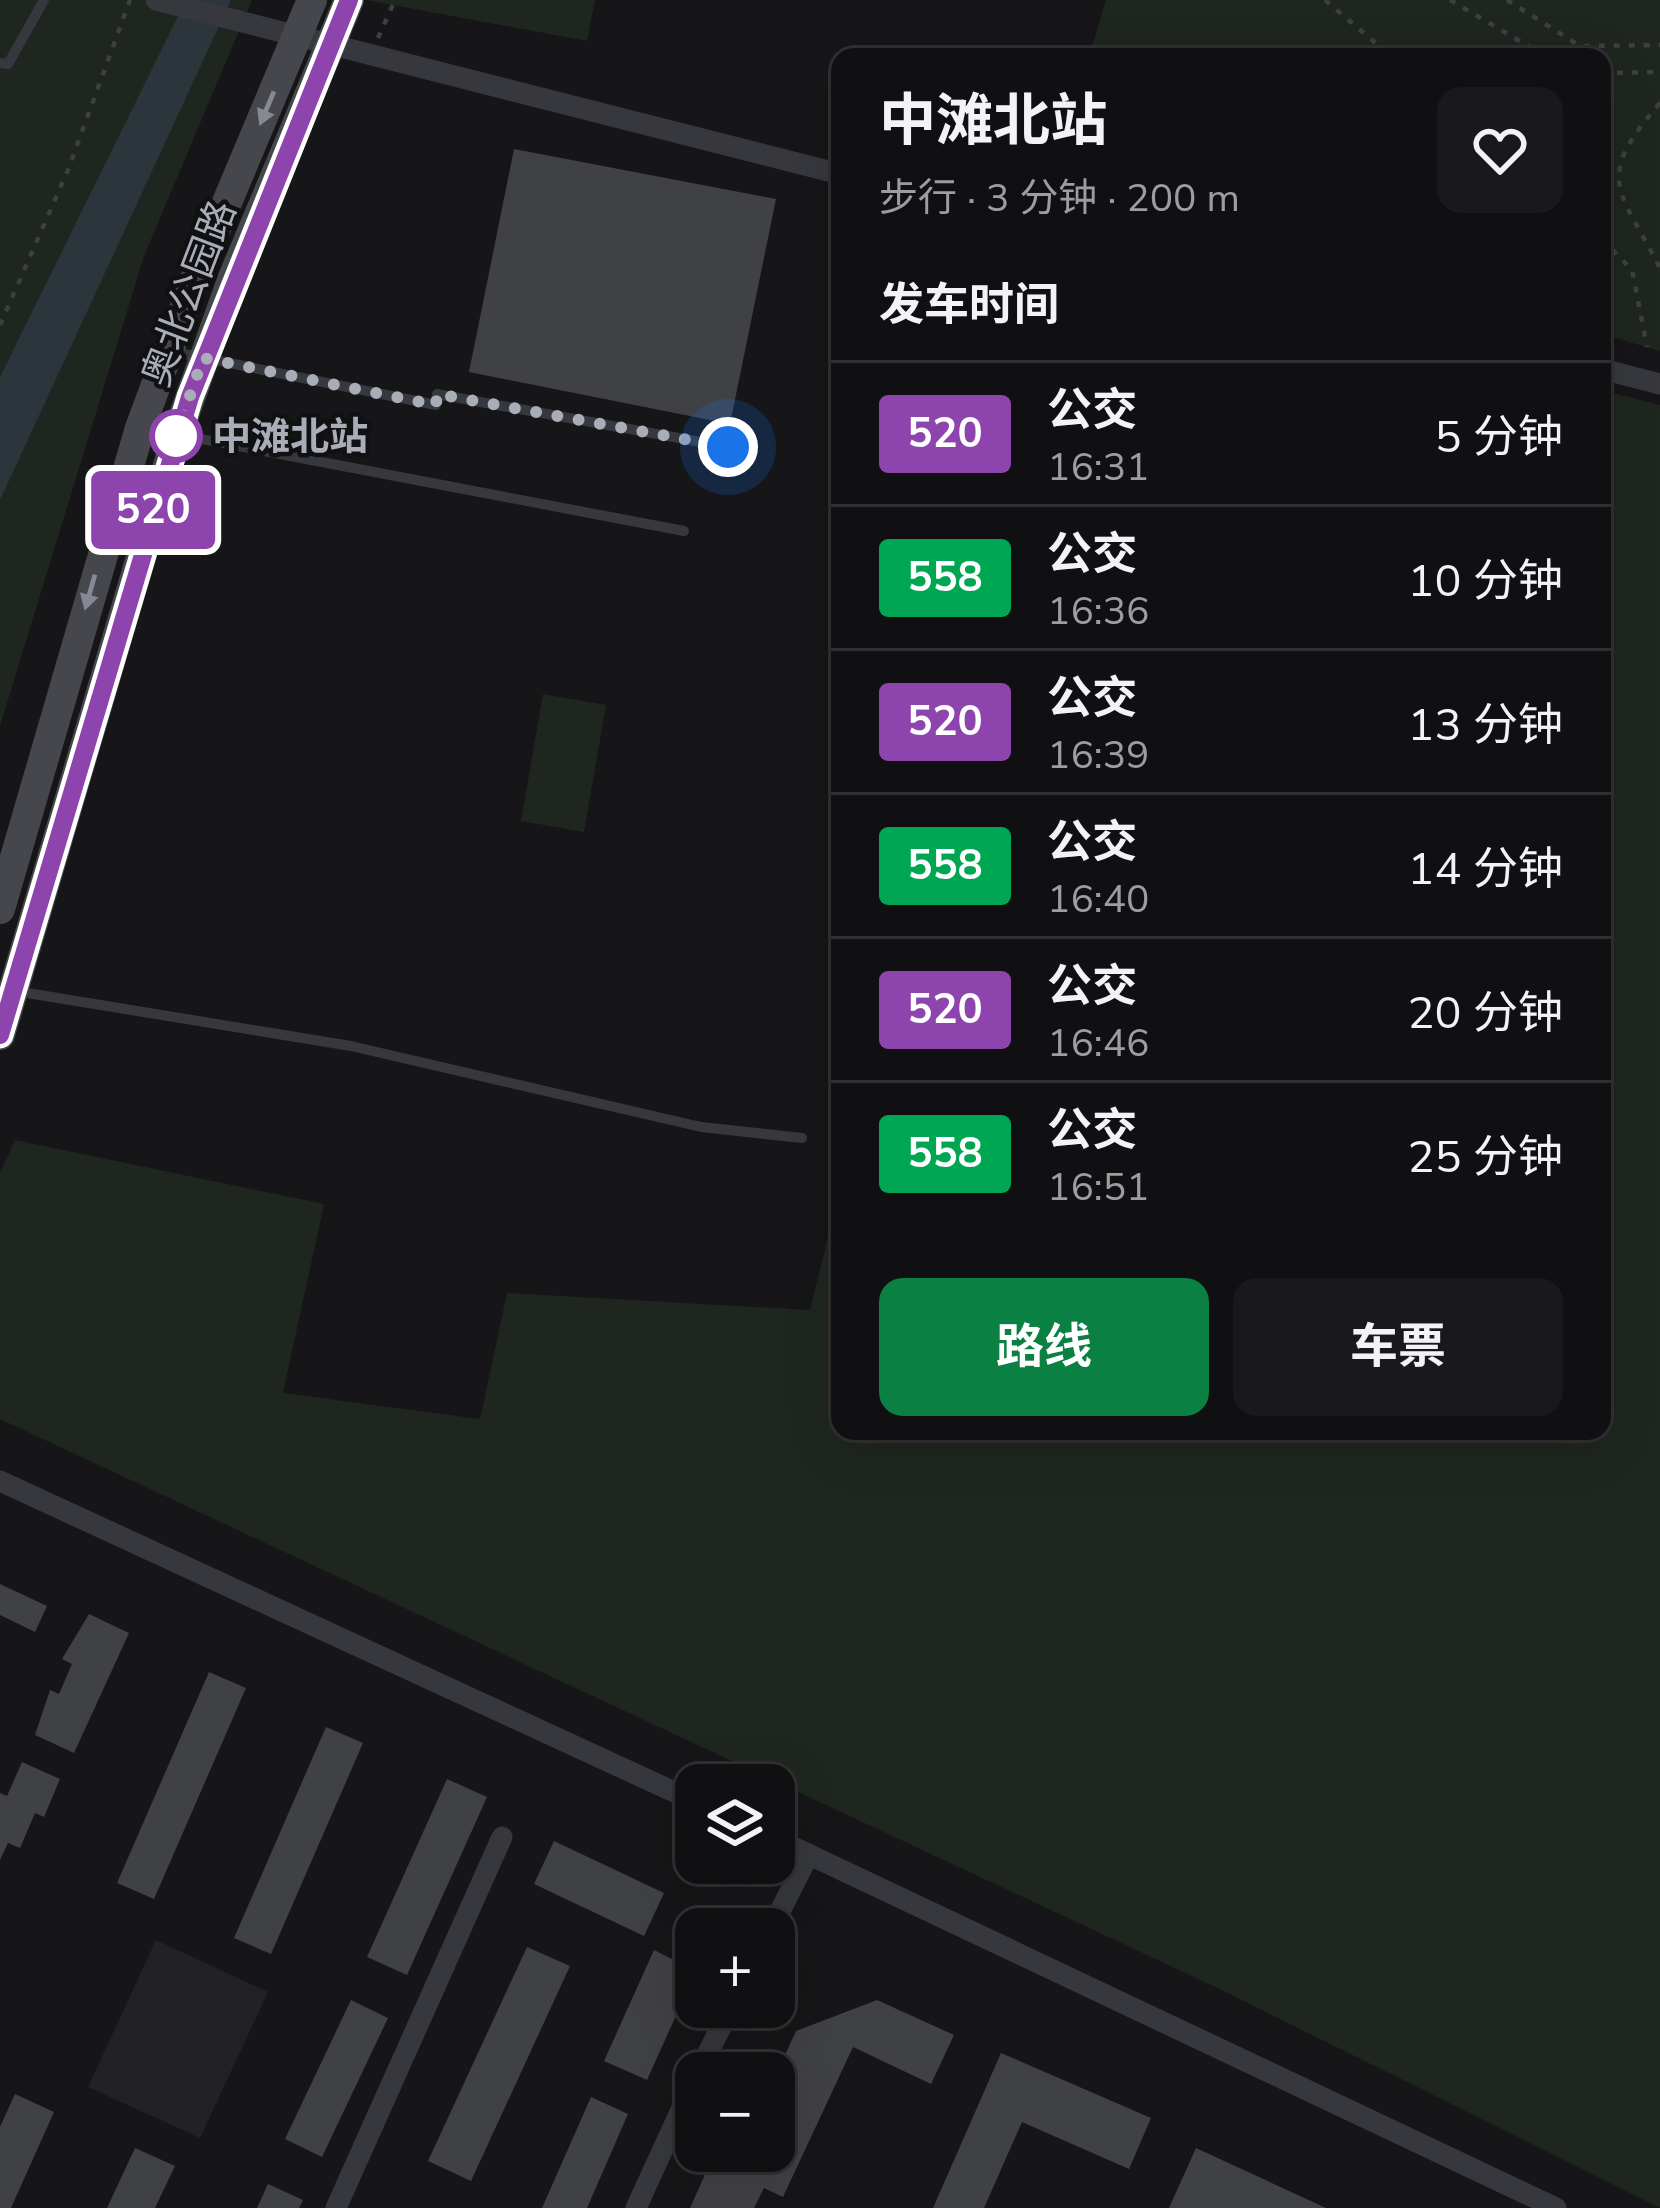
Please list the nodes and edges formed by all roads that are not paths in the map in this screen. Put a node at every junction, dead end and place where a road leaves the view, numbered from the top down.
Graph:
1 (44, 0) edge
2 (312, 0) edge
3 (349, 0) edge
4 (165, 2) edge
5 (298, 35) junction
6 (331, 44) junction
7 (0, 63) edge
8 (831, 172) edge
9 (167, 351) junction
10 (203, 358) junction
11 (1611, 371) edge
12 (1660, 384) edge
13 (140, 428) junction
14 (177, 435) junction
15 (728, 447) dead end
16 (684, 531) dead end
17 (6, 862) edge
18 (47, 874) junction
19 (0, 909) edge
20 (7, 989) edge
21 (0, 1035) edge
22 (802, 1138) dead end
23 (0, 1480) edge
24 (675, 1792) edge
25 (502, 1837) dead end
26 (795, 1848) edge
27 (809, 1854) junction
28 (782, 1908) edge
29 (675, 2123) edge
30 (336, 2208) edge
31 (636, 2208) edge
32 (1556, 2208) edge

1 - 7 lane
2 - 5 main road, 奥北公园路
3 - 6 main road, 奥北公园路
4 - 5 street
5 - 6 street
5 -> 9 main road, 奥北公园路
6 - 8 street
6 - 10 main road, 奥北公园路
9 - 10 lane
9 - 13 main road, 奥北公园路
10 - 14 main road, 奥北公园路
10 - 15 lane
11 - 12 street
13 - 14 lane
13 -> 17 main road, 奥北公园路
14 - 16 lane
14 - 18 main road, 奥北公园路
17 - 18 lane
17 - 19 main road, 奥北公园路
18 - 20 main road, 奥北公园路
20 - 21 main road, 奥北公园路
20 - 22 lane
23 - 24 street
25 - 30 street
26 - 27 street
27 - 28 street
27 - 32 street
29 - 31 street

